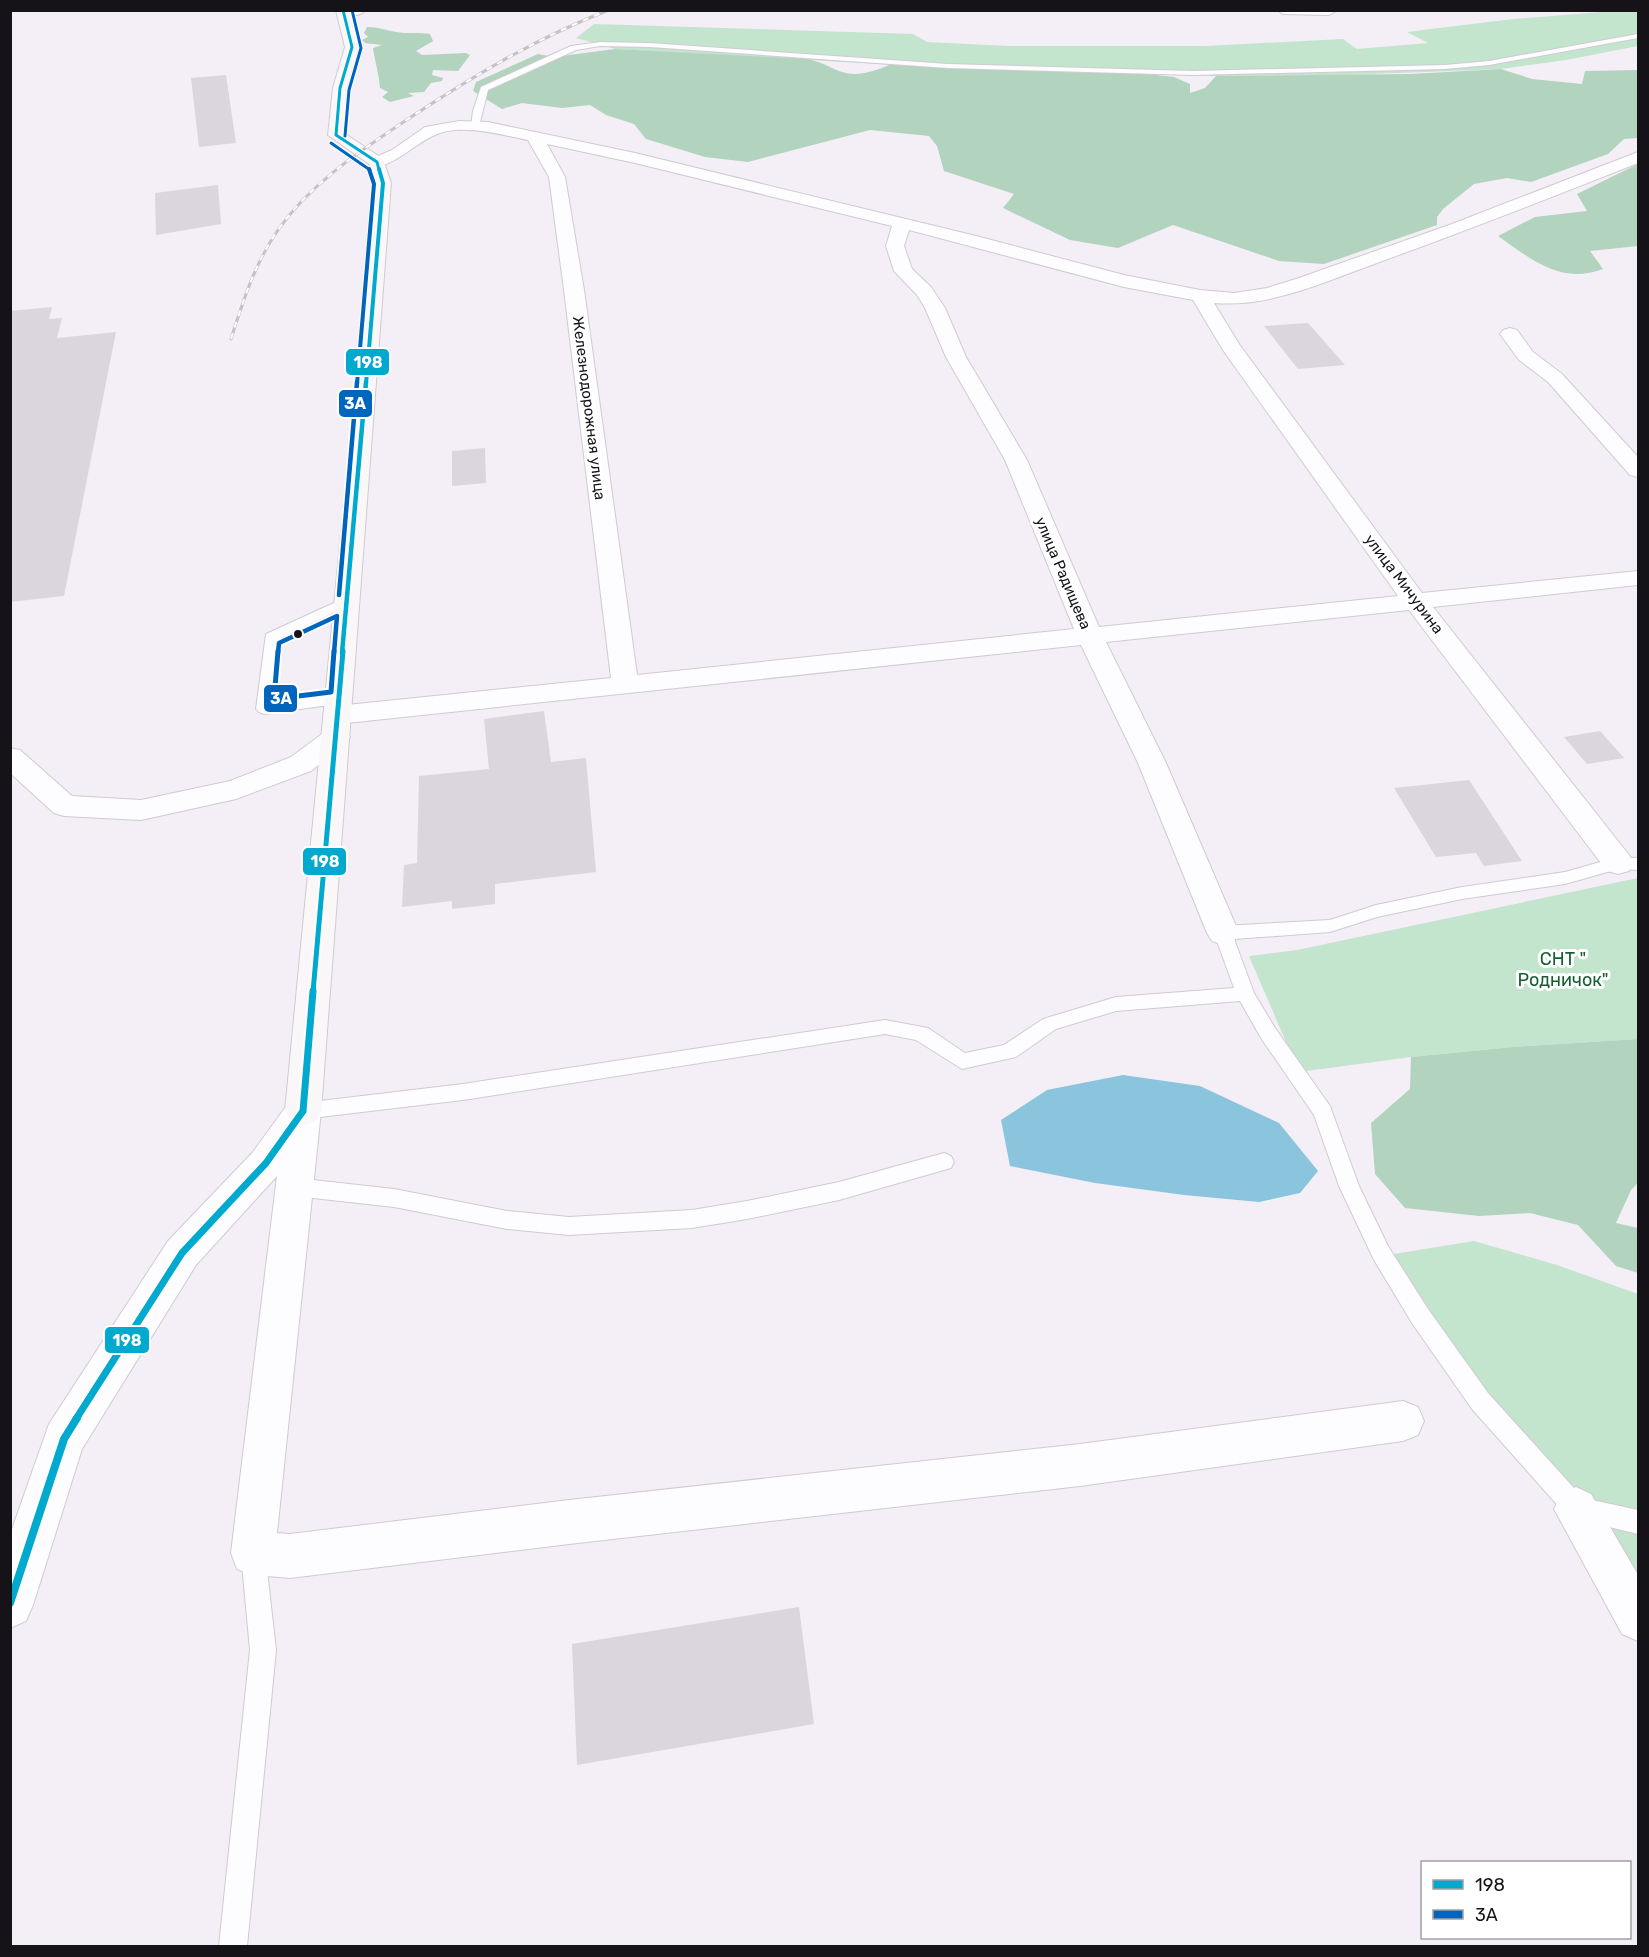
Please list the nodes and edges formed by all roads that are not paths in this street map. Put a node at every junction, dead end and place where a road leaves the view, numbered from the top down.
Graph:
1 (360, 10) edge
2 (1283, 10) edge
3 (344, 11) edge
4 (1331, 11) edge
5 (1638, 36) edge
6 (475, 126) junction
7 (534, 136) junction
8 (1638, 157) edge
9 (377, 162) junction
10 (902, 224) junction
11 (1200, 296) junction
12 (1510, 334) dead end
13 (1638, 470) edge
14 (1638, 578) edge
15 (347, 601) junction
16 (1415, 601) junction
17 (1090, 636) junction
18 (625, 685) junction
19 (337, 718) junction
20 (10, 757) edge
21 (1628, 863) edge
22 (1223, 933) junction
23 (1245, 994) junction
24 (303, 1111) junction
25 (944, 1162) dead end
26 (295, 1187) junction
27 (1402, 1421) dead end
28 (1575, 1509) junction
29 (1638, 1522) edge
30 (253, 1553) junction
31 (10, 1605) edge
32 (1638, 1618) edge
33 (233, 1947) edge

1 - 3 street
2 - 4 street
3 - 9 street
5 - 6 lane
6 - 7 street
6 - 9 street
7 - 10 street
7 - 18 street, Железнодорожная улица
8 - 11 street
9 - 15 street
10 - 11 street
10 - 17 street, улица Радищева
11 - 16 street, улица Мичурина
12 - 13 street
14 - 16 street
15 - 19 street
15 - 19 lane
16 - 17 street
16 - 21 street, улица Мичурина
17 - 18 street
17 - 22 street, улица Радищева
18 - 19 street
19 - 20 street
19 - 24 street
21 - 22 lane
22 - 23 lane
23 - 24 lane
23 - 28 lane
24 - 26 street
24 - 31 street
25 - 26 lane
26 - 30 street
27 - 30 street
28 - 29 lane
28 - 32 street
30 - 33 lane

